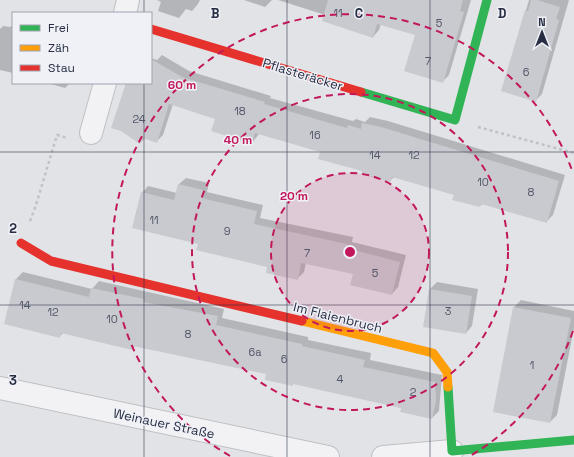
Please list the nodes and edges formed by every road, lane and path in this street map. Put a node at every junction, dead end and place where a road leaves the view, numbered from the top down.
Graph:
1 (128, 0) edge
2 (488, 0) edge
3 (125, 12) edge
4 (152, 29) edge
5 (105, 84) edge
6 (454, 120) junction
7 (91, 133) joint
8 (574, 153) edge
9 (21, 243) joint
10 (0, 388) edge
11 (574, 440) edge
12 (452, 451) junction
13 (328, 457) edge
14 (383, 457) edge

1 - 3 street
2 - 6 street
4 - 6 street, Pflasteräcker
5 - 7 street
6 - 8 path
7 - 9 path
9 - 12 street, Im Flaienbruch
10 - 13 street, Weinauer Straße
11 - 12 street
12 - 14 street

